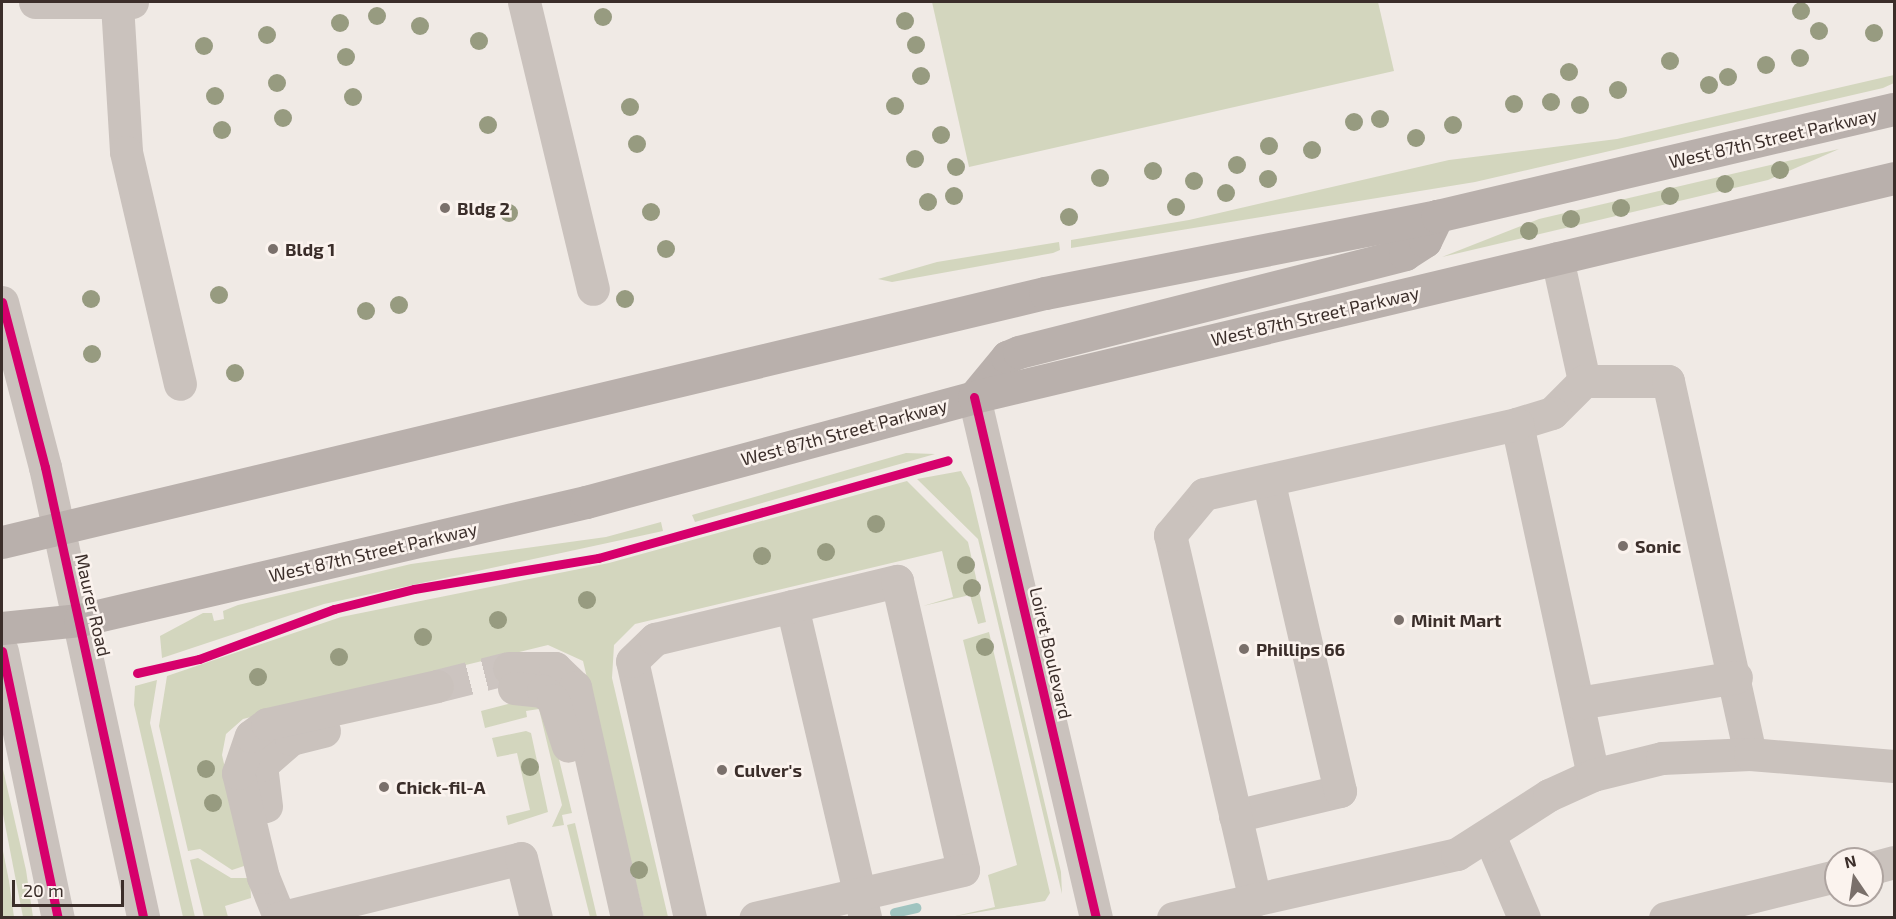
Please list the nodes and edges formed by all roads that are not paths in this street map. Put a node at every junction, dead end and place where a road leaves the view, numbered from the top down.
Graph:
1 (34, 2) edge
2 (524, 2) edge
3 (125, 3) edge
4 (1894, 109) edge
5 (1894, 178) edge
6 (1437, 216) junction
7 (1557, 258) junction
8 (593, 289) dead end
9 (2, 302) edge
10 (1584, 381) junction
11 (180, 384) dead end
12 (974, 397) junction
13 (1517, 424) junction
14 (1268, 480) junction
15 (58, 529) junction
16 (2, 542) edge
17 (792, 606) junction
18 (80, 620) junction
19 (2, 628) edge
20 (2, 651) edge
21 (1736, 677) junction
22 (439, 695) tunnel mouth
23 (1578, 703) junction
24 (1750, 754) junction
25 (1894, 766) edge
26 (1593, 775) junction
27 (1235, 816) junction
28 (1489, 835) junction
29 (1824, 879) edge
30 (1255, 900) junction
31 (57, 903) edge
32 (862, 906) edge
33 (279, 916) edge
34 (76, 918) edge
35 (143, 918) edge
36 (536, 918) edge
37 (606, 918) edge
38 (627, 918) edge
39 (690, 918) edge
40 (755, 918) edge
41 (1096, 918) edge
42 (1173, 918) edge
43 (1524, 918) edge
44 (1665, 918) edge

1 - 3 street
2 - 8 street
3 - 11 street
4 - 6 main road, West 87th Street Parkway
5 - 7 main road, West 87th Street Parkway
6 - 12 main road
6 - 15 main road, West 87th Street Parkway
7 - 10 street
7 - 12 main road, West 87th Street Parkway
9 - 15 street, Maurer Road
10 - 13 street
10 - 21 street
12 - 18 main road, West 87th Street Parkway
12 - 41 street, Loiret Boulevard
13 - 14 street
13 - 23 street
14 - 27 street
14 - 27 street
15 - 16 main road, West 87th Street Parkway
15 - 18 street, Maurer Road
17 - 32 street
17 - 32 street
17 - 39 street
18 - 19 main road, West 87th Street Parkway
18 - 35 street, Maurer Road
20 - 31 street
21 - 23 street
21 - 24 street
22 - 33 street
23 - 26 street
24 - 25 street
24 - 26 street
26 - 28 street
27 - 30 street
28 - 30 street
28 - 43 street
29 - 44 street
30 - 42 street
31 - 34 street
32 - 40 street
33 - 36 street
37 - 38 street

